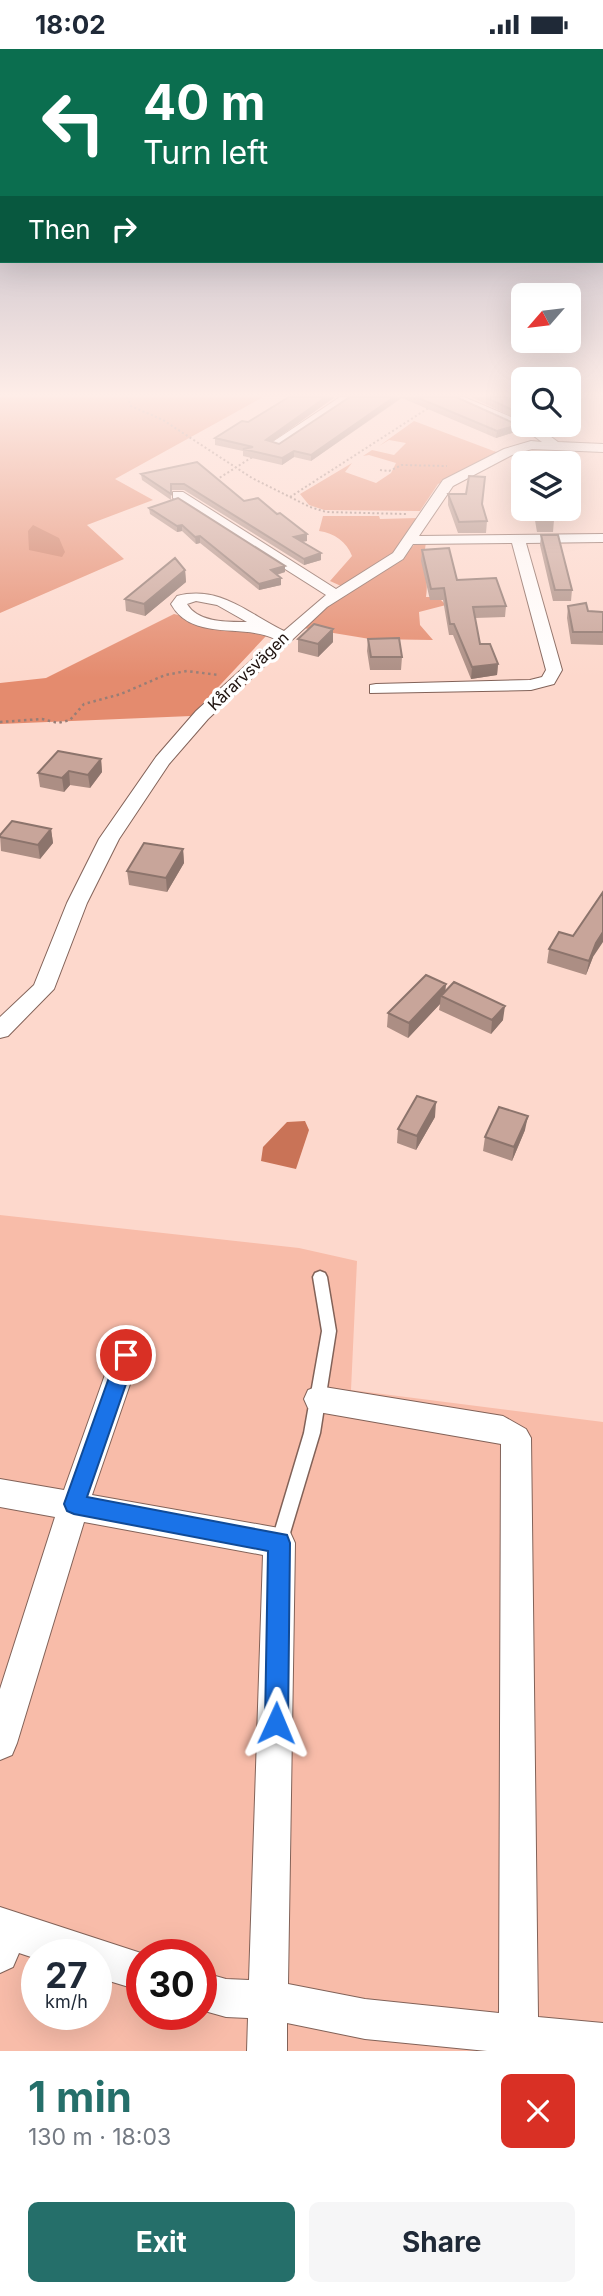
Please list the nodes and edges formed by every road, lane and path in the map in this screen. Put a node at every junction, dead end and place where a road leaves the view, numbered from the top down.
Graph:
1 (198, 490) edge
2 (277, 490) edge
3 (301, 490) edge
4 (441, 490) edge
5 (178, 495) joint
6 (290, 497) junction
7 (427, 513) junction
8 (603, 538) edge
9 (411, 540) junction
10 (518, 541) junction
11 (335, 594) junction
12 (261, 627) dead end
13 (284, 637) junction
14 (242, 678) junction
15 (376, 689) dead end
16 (0, 722) edge
17 (0, 1030) edge
18 (320, 1277) dead end
19 (126, 1355) dead end
20 (318, 1399) junction
21 (0, 1493) edge
22 (74, 1504) junction
23 (279, 1543) junction
24 (0, 1743) edge
25 (2, 1937) edge
26 (21, 1941) edge
27 (217, 1996) edge
28 (270, 2000) junction
29 (519, 2043) edge
30 (603, 2043) edge
31 (267, 2051) edge

1 - 5 path
2 - 6 path
3 - 6 path
4 - 7 street, Kårarvsvägen
5 - 11 street
6 - 7 path
7 - 9 street, Kårarvsvägen
8 - 10 street
9 - 10 street
9 - 11 street, Kårarvsvägen
10 - 15 street
11 - 13 street, Kårarvsvägen
12 - 13 street
13 - 14 street, Kårarvsvägen
14 - 16 path
14 - 17 street, Kårarvsvägen
18 - 20 lane
19 - 22 street
20 - 23 lane
20 - 29 street
21 - 22 street
22 - 23 street
22 - 24 street
23 - 28 street
25 - 26 street
27 - 28 street
28 - 29 street
28 - 31 street
29 - 30 street

